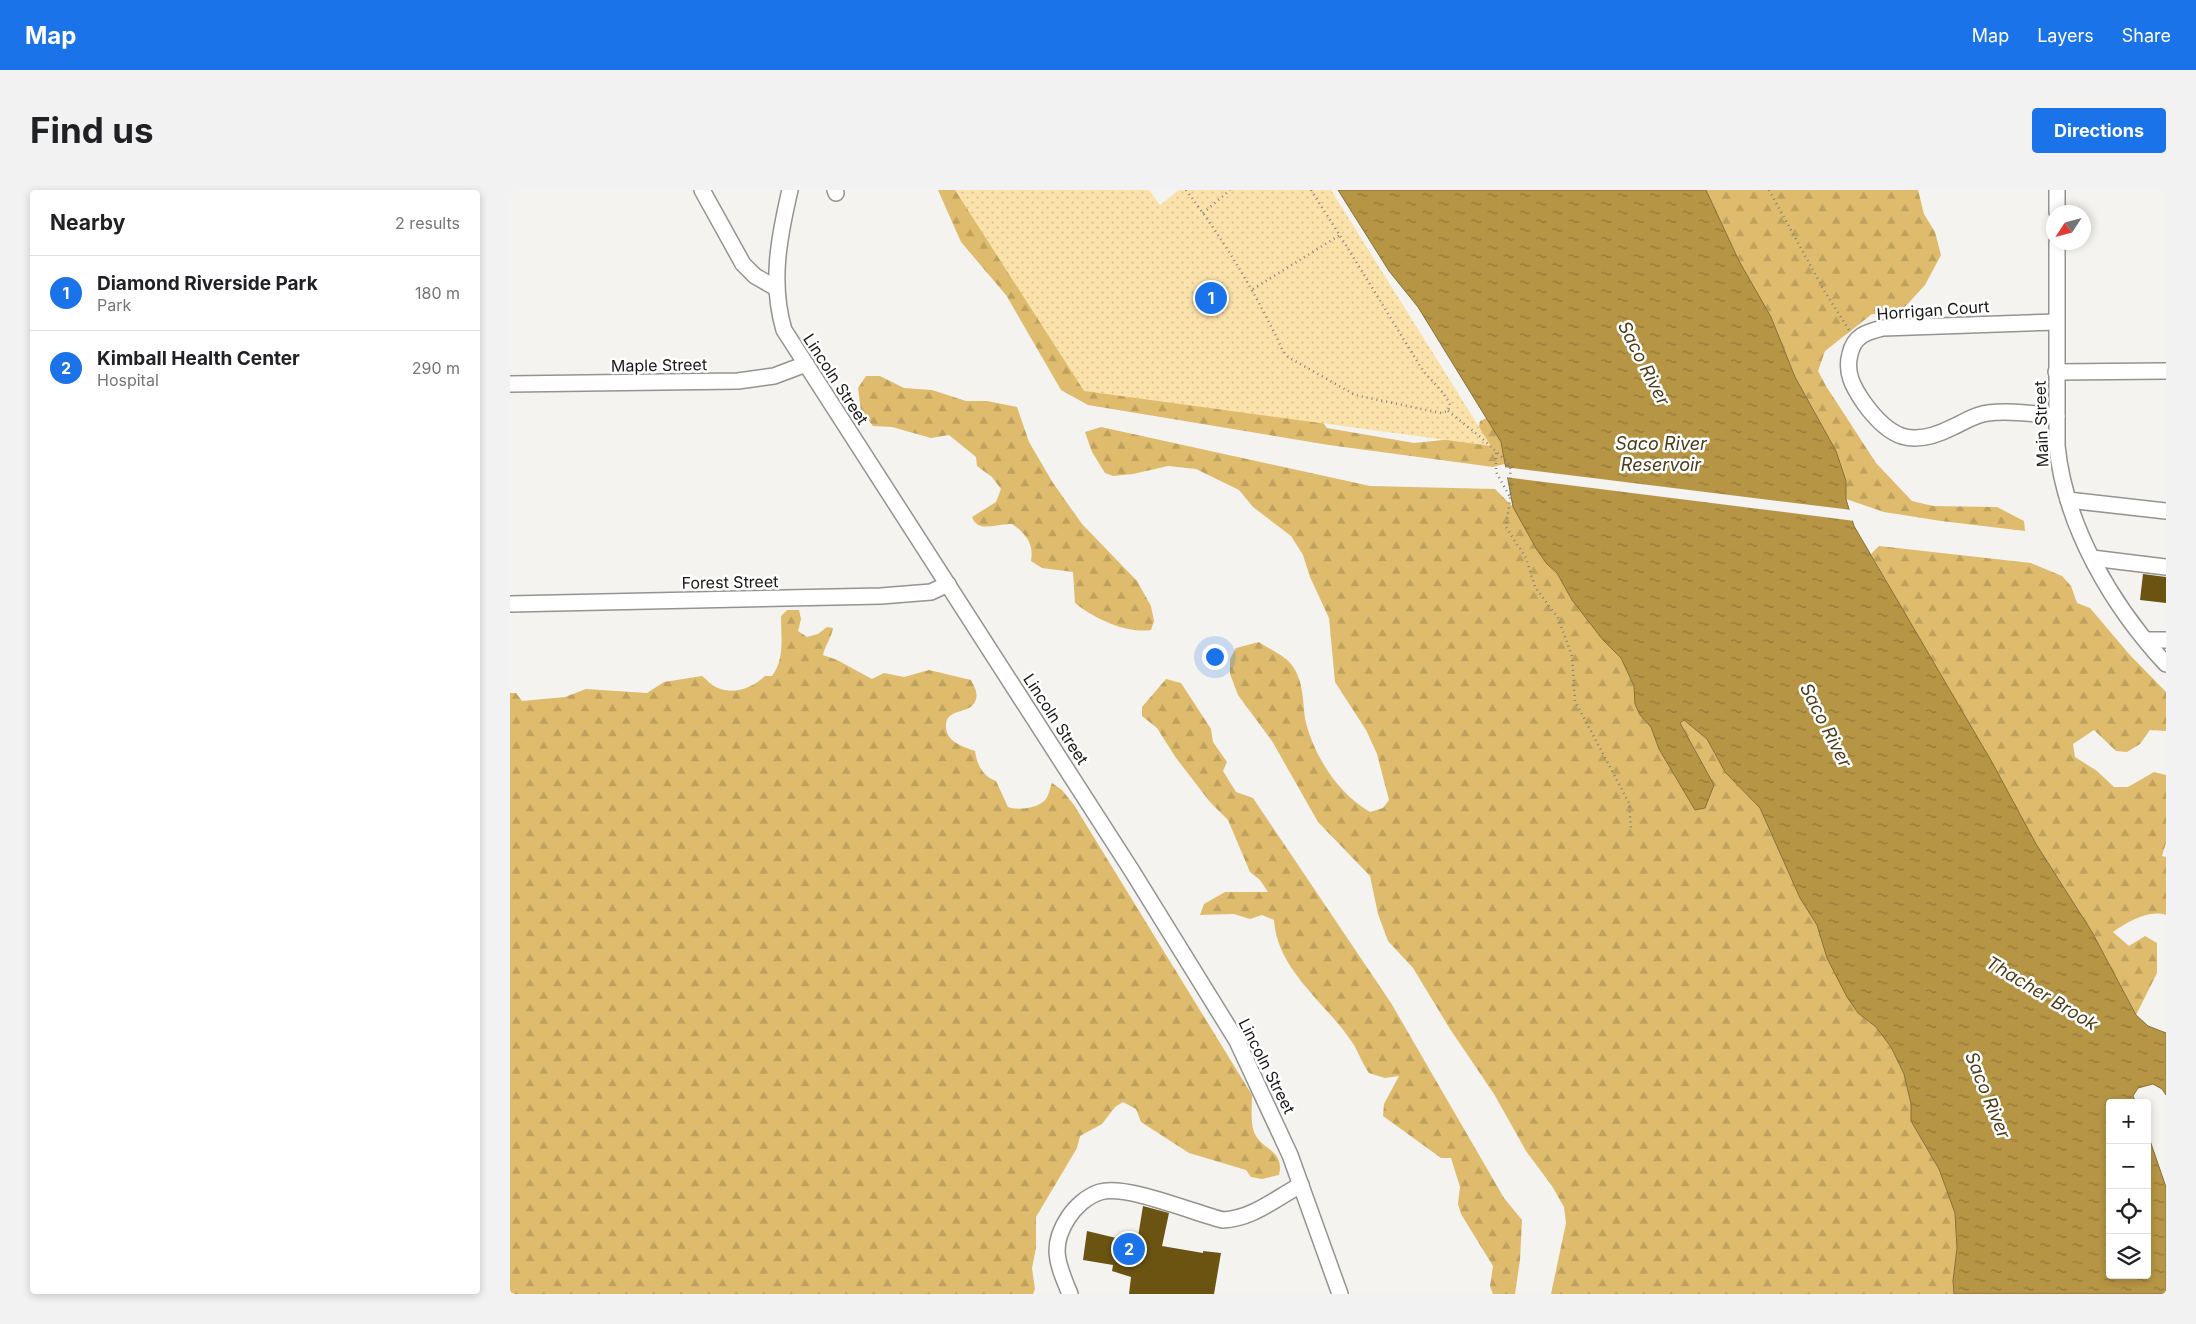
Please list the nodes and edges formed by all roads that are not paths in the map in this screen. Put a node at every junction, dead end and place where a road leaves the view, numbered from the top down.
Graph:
1 (702, 190) edge
2 (790, 190) edge
3 (2057, 190) edge
4 (2057, 205) edge
5 (2057, 250) edge
6 (776, 288) junction
7 (2056, 322) junction
8 (806, 364) junction
9 (2166, 371) edge
10 (2056, 372) junction
11 (510, 384) edge
12 (2057, 416) junction
13 (2068, 500) junction
14 (2166, 511) edge
15 (2092, 558) junction
16 (2166, 567) edge
17 (948, 584) junction
18 (510, 604) edge
19 (2146, 640) junction
20 (2166, 640) edge
21 (2166, 664) edge
22 (1300, 1185) junction
23 (1070, 1294) edge
24 (1340, 1294) edge

1 - 6 street
2 - 6 street, Lincoln Street
3 - 4 street
5 - 7 street, Main Street
6 - 8 street, Lincoln Street
7 - 10 street, Main Street
7 - 12 street, Horrigan Court
8 - 11 street, Maple Street
8 - 17 street, Lincoln Street
9 - 10 street
10 - 12 street, Main Street
12 - 13 street, Main Street
13 - 14 street
13 - 15 street, Main Street
15 - 16 street
15 - 19 street, Main Street
17 - 18 street, Forest Street
17 - 22 street, Lincoln Street
19 - 20 street
19 - 21 street, Main Street
22 - 23 street
22 - 24 street, Lincoln Street

